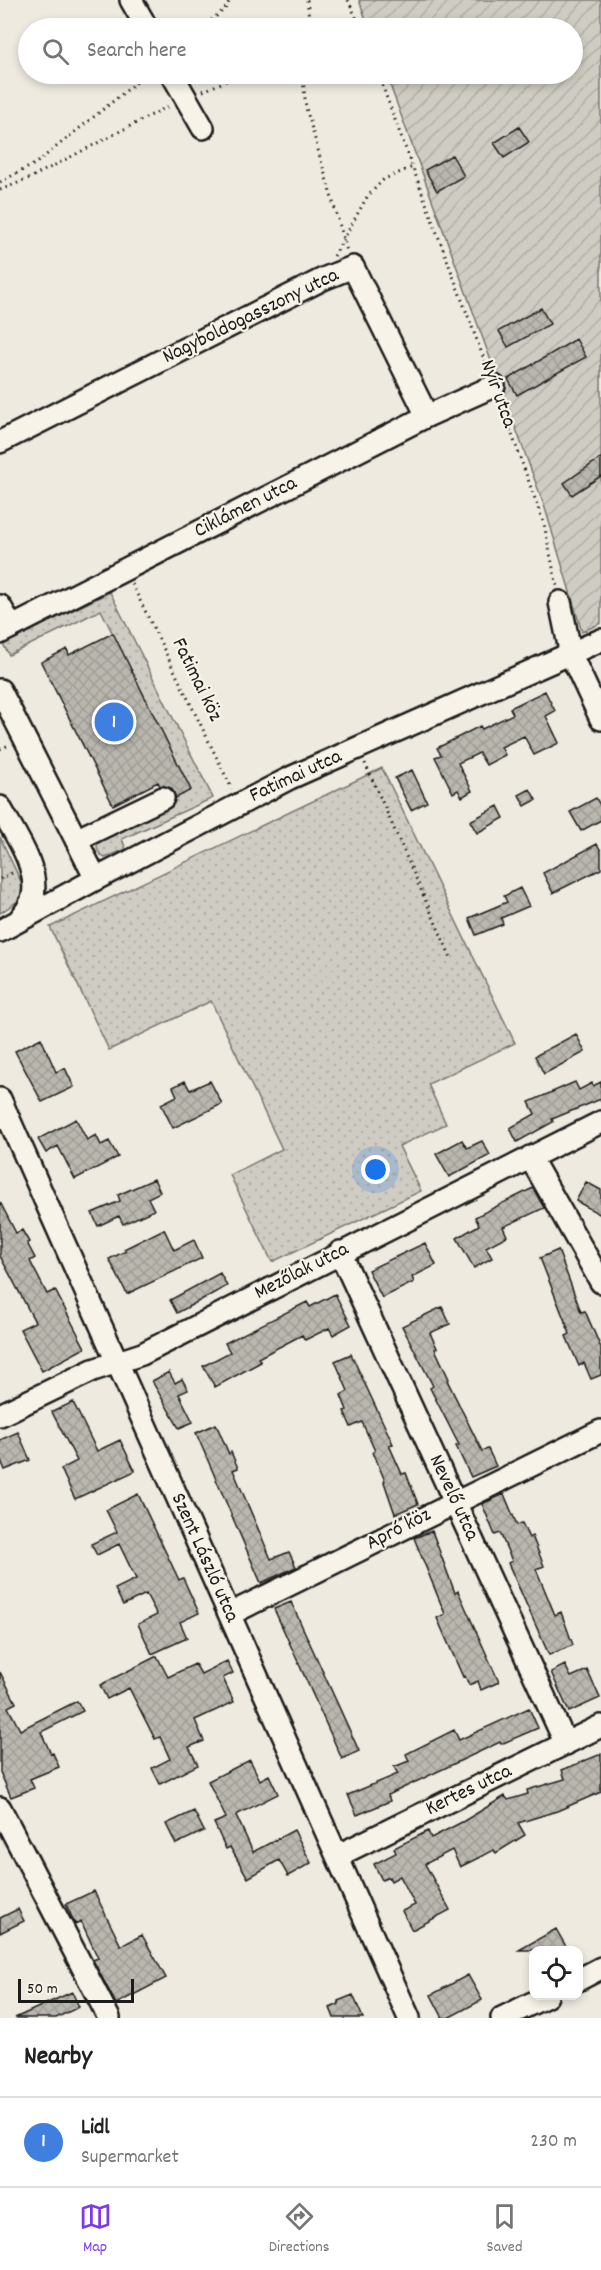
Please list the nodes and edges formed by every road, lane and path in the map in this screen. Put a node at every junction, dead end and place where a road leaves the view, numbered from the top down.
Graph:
1 (130, 0) edge
2 (230, 0) edge
3 (307, 0) edge
4 (348, 0) edge
5 (141, 18) edge
6 (214, 18) edge
7 (309, 18) edge
8 (356, 18) edge
9 (135, 84) edge
10 (178, 84) edge
11 (220, 84) edge
12 (304, 84) edge
13 (382, 84) edge
14 (186, 99) junction
15 (203, 128) dead end
16 (413, 167) junction
17 (0, 182) edge
18 (0, 190) edge
19 (342, 239) junction
20 (353, 267) junction
21 (323, 279) junction
22 (494, 386) junction
23 (427, 416) junction
24 (0, 442) edge
25 (125, 570) junction
26 (560, 603) joint
27 (0, 606) edge
28 (6, 630) edge
29 (601, 640) edge
30 (571, 655) junction
31 (0, 690) edge
32 (601, 719) edge
33 (358, 748) junction
34 (163, 798) dead end
35 (239, 804) junction
36 (0, 807) edge
37 (76, 840) junction
38 (96, 879) junction
39 (9, 926) edge
40 (452, 960) dead end
41 (0, 1099) edge
42 (601, 1122) edge
43 (530, 1157) junction
44 (340, 1252) junction
45 (601, 1282) edge
46 (117, 1363) junction
47 (0, 1414) edge
48 (601, 1431) edge
49 (455, 1502) junction
50 (230, 1614) junction
51 (601, 1726) edge
52 (566, 1744) junction
53 (0, 1808) edge
54 (337, 1856) junction
55 (601, 1968) edge
56 (583, 1978) edge
57 (537, 2000) edge
58 (109, 2018) edge
59 (409, 2018) edge
60 (502, 2018) edge

1 - 5 street
2 - 6 path
3 - 7 path
4 - 8 path
9 - 17 path
10 - 14 street
11 - 14 path
12 - 19 path
13 - 16 path, Nyír utca
14 - 15 street
14 - 18 path
16 - 19 path
16 - 22 path, Nyír utca
19 - 20 path
19 - 21 path
20 - 21 street, Nagyboldogasszony utca
20 - 23 street, Nagyboldogasszony utca
21 - 24 street, Nagyboldogasszony utca
22 - 23 street, Ciklámen utca
22 - 26 path, Nyír utca
23 - 25 street, Ciklámen utca
25 - 28 street, Ciklámen utca
25 - 35 path, Fatimai köz
26 - 30 street
27 - 28 street
29 - 30 street, Fatimai utca
30 - 32 street
30 - 33 street, Fatimai utca
31 - 37 street
33 - 35 street, Fatimai utca
33 - 40 path
34 - 37 street
35 - 38 street, Fatimai utca
36 - 39 street
37 - 38 street
38 - 39 street, Fatimai utca
41 - 46 street, Szent László utca
42 - 43 street, Mezőlak utca
43 - 44 street, Mezőlak utca
43 - 45 street
44 - 46 street, Mezőlak utca
44 - 49 street, Nevelő utca
46 - 47 street, Mezőlak utca
46 - 50 street, Szent László utca
48 - 49 street, Apró köz
49 - 50 street, Apró köz
49 - 52 street, Nevelő utca
50 - 54 street, Szent László utca
51 - 52 street, Kertes utca
52 - 54 street, Kertes utca
53 - 58 street
54 - 59 street, Szent László utca
55 - 56 street
57 - 60 street

